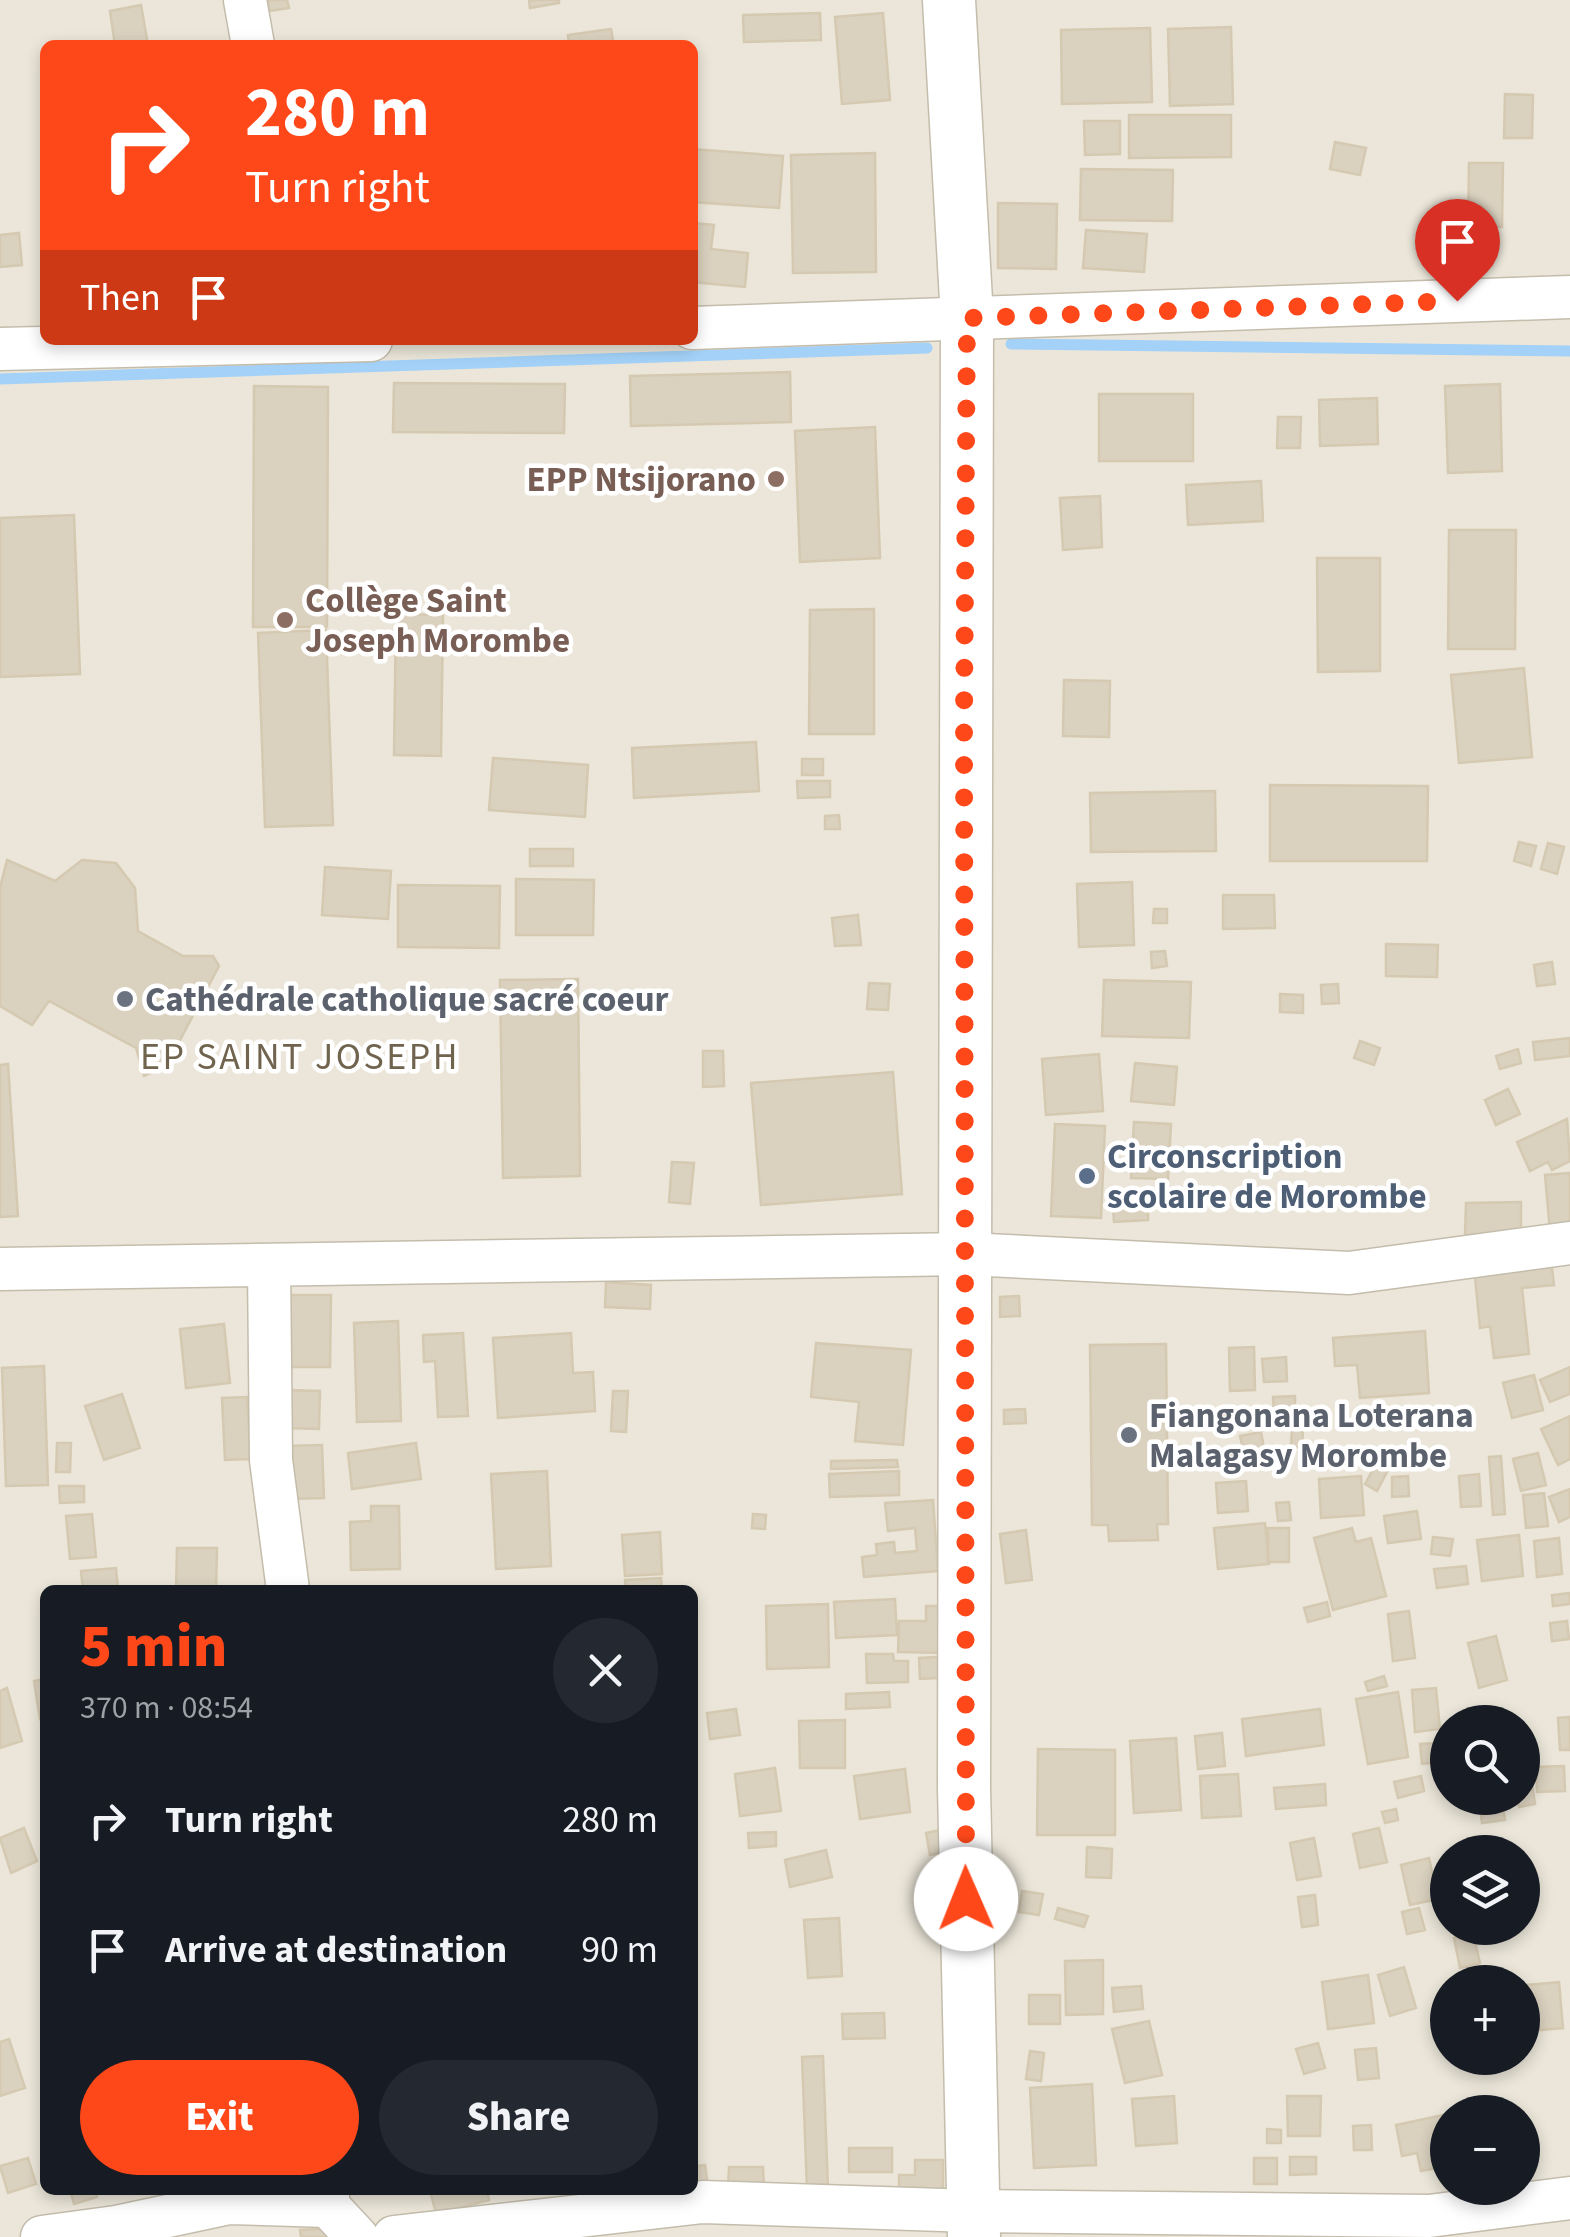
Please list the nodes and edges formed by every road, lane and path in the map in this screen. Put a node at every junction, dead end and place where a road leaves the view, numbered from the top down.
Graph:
1 (246, 0) edge
2 (949, 0) edge
3 (252, 40) edge
4 (1570, 297) edge
5 (967, 318) junction
6 (698, 328) edge
7 (150, 345) edge
8 (0, 349) edge
9 (1570, 1243) edge
10 (966, 1254) junction
11 (269, 1265) junction
12 (0, 1269) edge
13 (287, 1585) edge
14 (328, 2198) edge
15 (1570, 2198) edge
16 (973, 2224) edge
17 (42, 2237) edge
18 (357, 2237) edge
19 (394, 2237) edge

1 - 3 street
2 - 5 street
4 - 5 street
5 - 6 street
5 - 10 street
7 - 8 street
9 - 10 street
10 - 11 street
10 - 16 street
11 - 12 street
11 - 13 street
14 - 17 street
14 - 18 street
15 - 16 street
16 - 19 street

